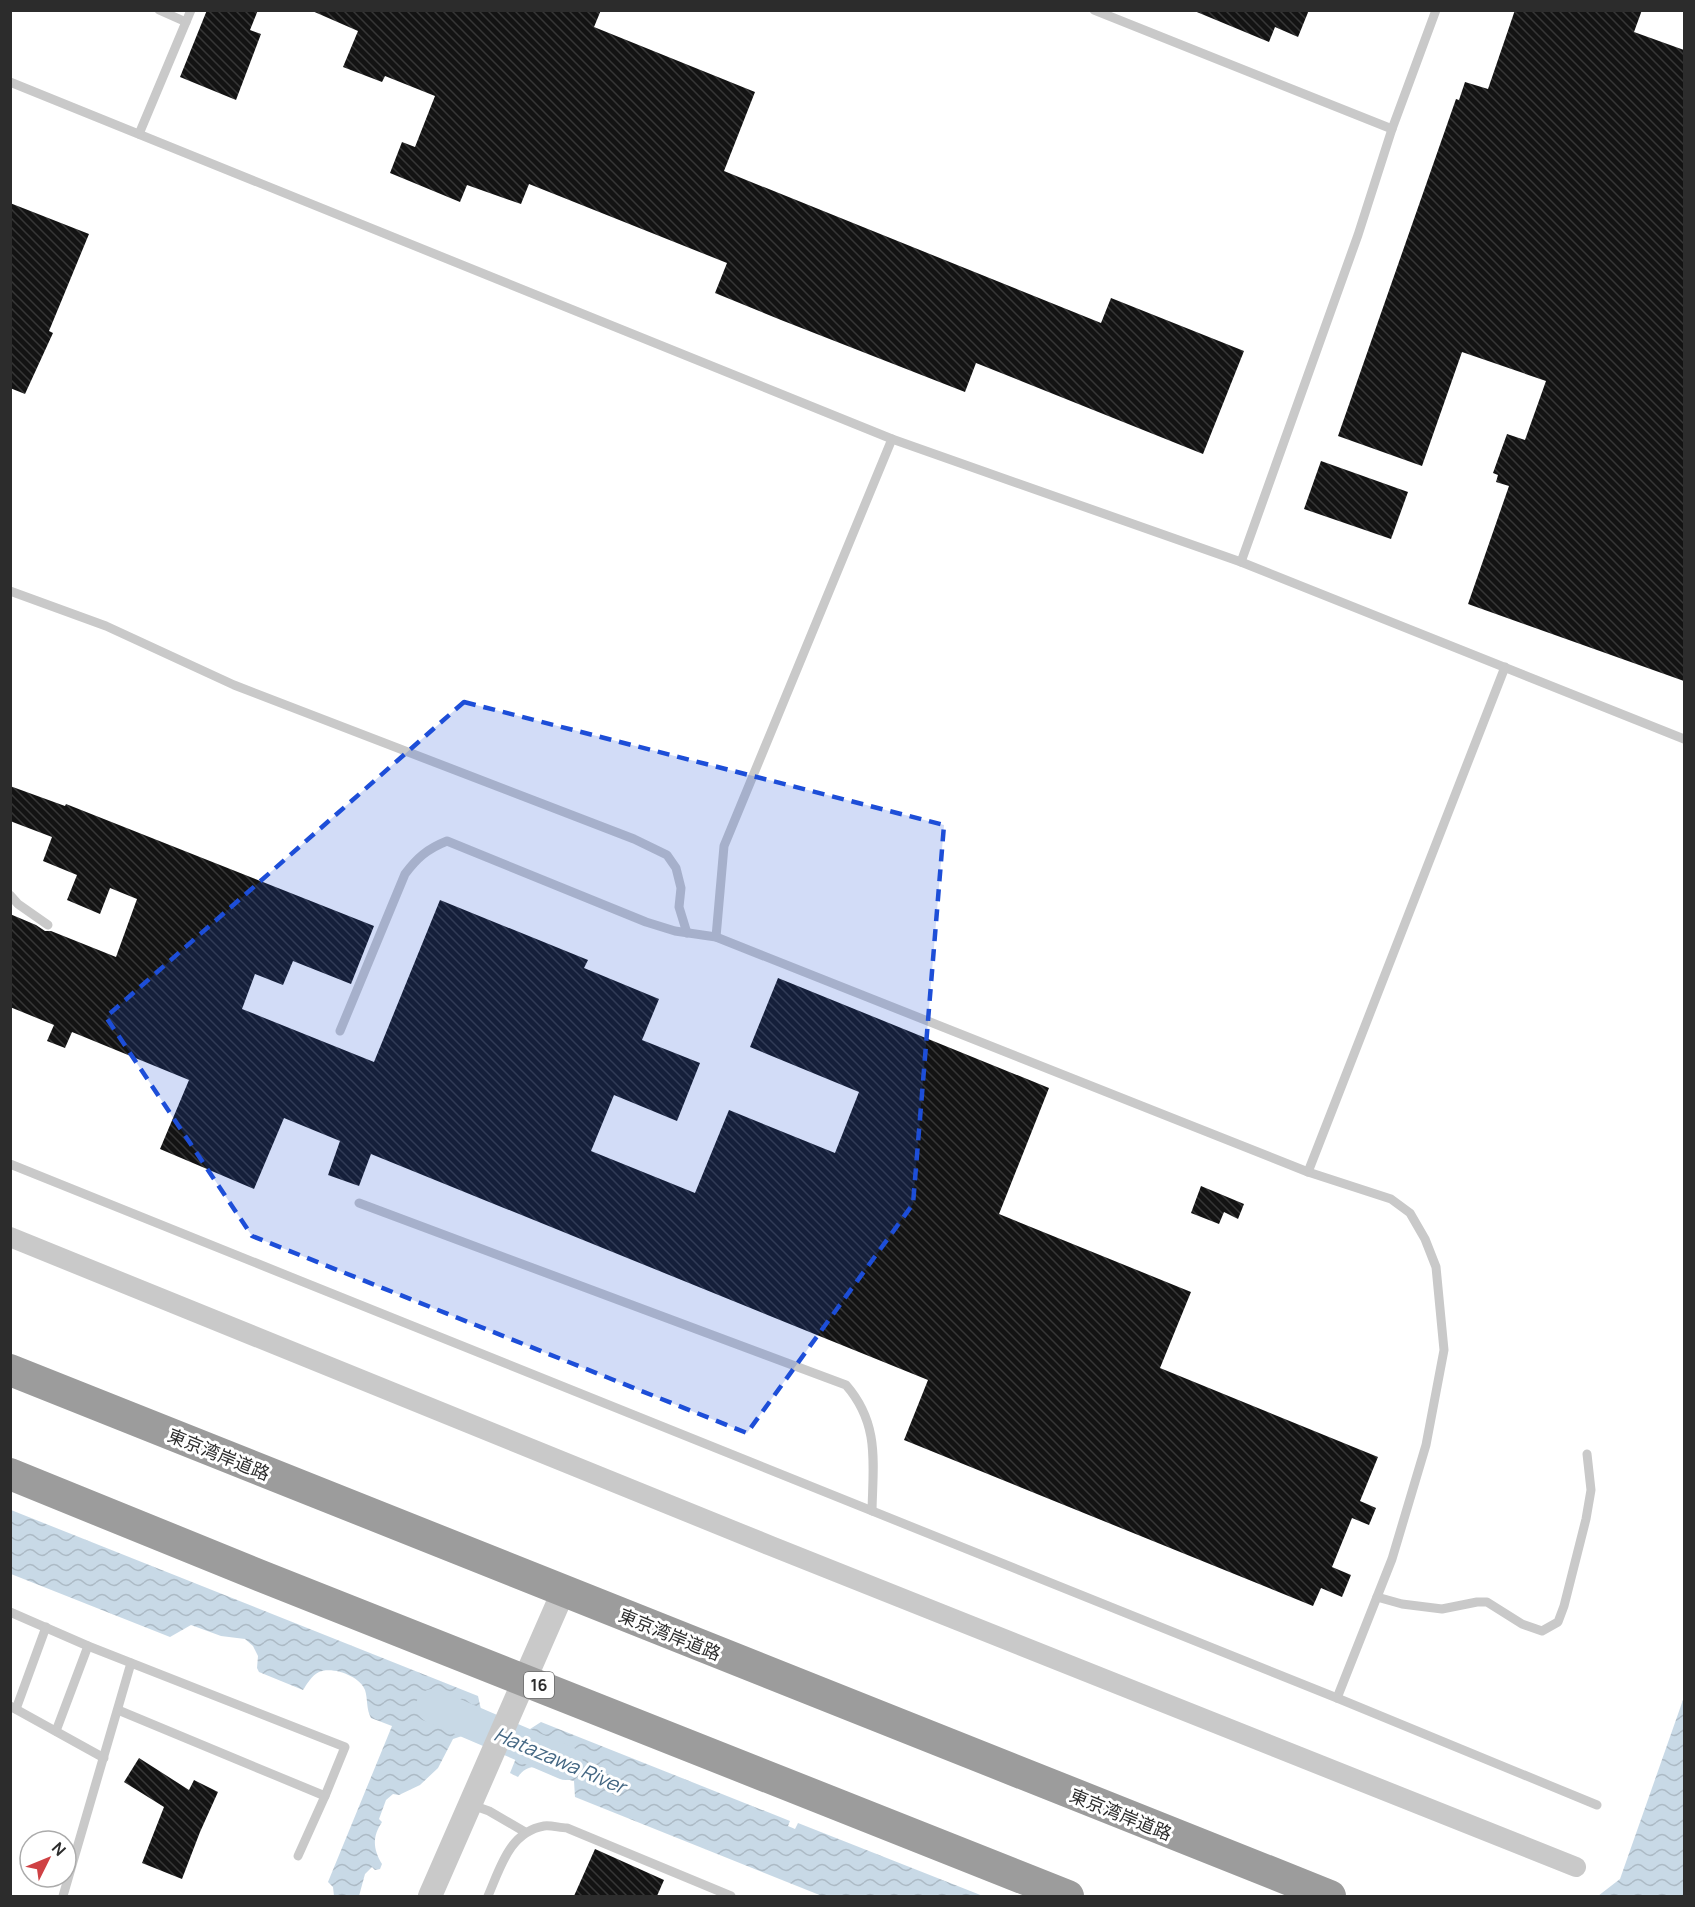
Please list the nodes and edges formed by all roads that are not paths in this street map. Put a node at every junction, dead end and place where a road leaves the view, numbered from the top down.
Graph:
1 (159, 10) edge
2 (191, 10) edge
3 (1094, 10) edge
4 (1436, 10) edge
5 (186, 22) junction
6 (10, 82) edge
7 (1392, 129) junction
8 (139, 134) junction
9 (892, 439) junction
10 (1241, 562) junction
11 (10, 591) edge
12 (1505, 667) junction
13 (1684, 739) edge
14 (10, 895) edge
15 (48, 925) dead end
16 (687, 933) junction
17 (716, 938) junction
18 (340, 1031) dead end
19 (10, 1164) edge
20 (1308, 1172) junction
21 (359, 1203) dead end
22 (10, 1238) edge
23 (10, 1370) edge
24 (1587, 1454) dead end
25 (10, 1474) edge
26 (872, 1511) junction
27 (563, 1592) junction
28 (1377, 1597) junction
29 (10, 1612) edge
30 (46, 1627) junction
31 (88, 1646) junction
32 (131, 1663) junction
33 (521, 1688) junction
34 (1337, 1698) junction
35 (13, 1707) edge
36 (118, 1710) junction
37 (56, 1731) junction
38 (104, 1758) junction
39 (325, 1796) junction
40 (471, 1805) junction
41 (1597, 1805) dead end
42 (525, 1832) junction
43 (298, 1856) dead end
44 (1576, 1867) dead end
45 (63, 1896) edge
46 (430, 1896) edge
47 (488, 1896) edge
48 (731, 1896) edge
49 (1068, 1896) edge
50 (1330, 1896) edge

1 - 5 lane
2 - 5 lane
3 - 7 lane
4 - 7 lane
5 - 8 lane
6 - 8 lane
7 - 10 lane
8 - 9 lane
9 - 10 lane
9 - 17 lane
10 - 12 lane
11 - 16 lane
12 - 13 lane
12 - 20 lane
14 - 15 lane
16 - 17 lane
16 - 18 lane
17 - 20 lane
19 - 26 lane
20 - 28 lane
21 - 26 lane
22 - 44 street
23 - 27 highway, 東京湾岸道路
24 - 28 lane
25 - 33 highway, 16
26 - 34 lane
27 - 33 street
27 - 50 highway, 東京湾岸道路
28 - 34 lane
29 - 30 lane
30 - 31 lane
30 - 35 lane
31 - 32 lane
31 - 37 lane
32 - 36 lane
32 - 39 lane
33 - 40 street
33 - 49 highway, 16
34 - 41 lane
35 - 37 lane
36 - 38 lane
36 - 39 lane
37 - 38 lane
38 - 45 lane
39 - 43 lane
40 - 42 lane
40 - 46 street
42 - 47 lane
42 - 48 lane

